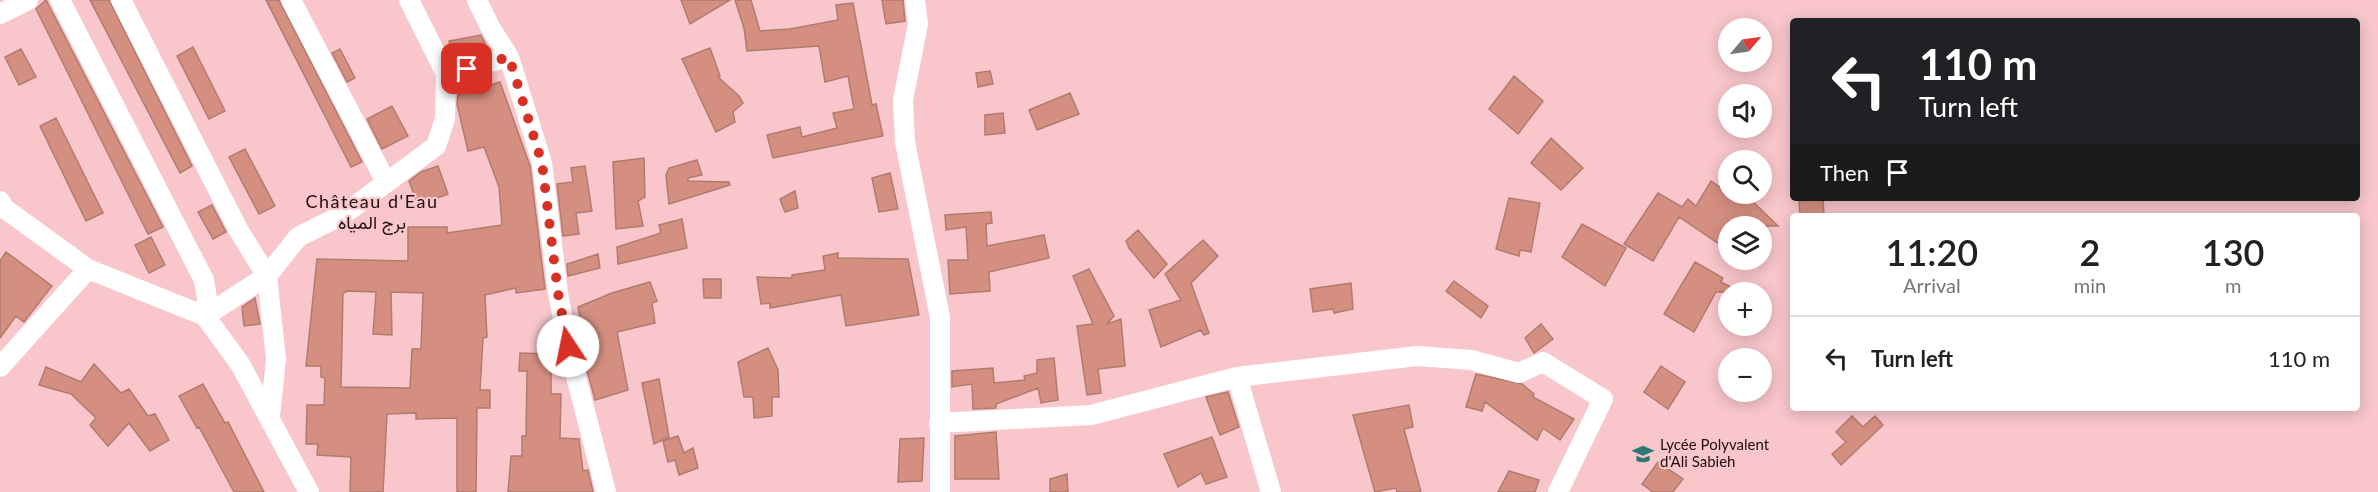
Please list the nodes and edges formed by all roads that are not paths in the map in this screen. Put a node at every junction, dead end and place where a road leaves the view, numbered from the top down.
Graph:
1 (28, 0) edge
2 (60, 0) edge
3 (121, 0) edge
4 (291, 0) edge
5 (409, 0) edge
6 (477, 0) edge
7 (915, 0) edge
8 (0, 14) edge
9 (509, 57) junction
10 (446, 75) junction
11 (386, 182) junction
12 (0, 201) edge
13 (88, 269) junction
14 (267, 276) junction
15 (206, 316) junction
16 (0, 367) edge
17 (1237, 377) junction
18 (270, 416) junction
19 (939, 423) junction
20 (309, 492) edge
21 (606, 492) edge
22 (940, 492) edge
23 (1271, 492) edge
24 (1558, 492) edge

1 - 8 street
2 - 15 street
3 - 14 street
4 - 11 street
5 - 10 street
6 - 9 street
7 - 19 street
9 - 10 street
9 - 21 street
10 - 11 street
11 - 14 street
12 - 13 street
13 - 15 street
13 - 16 street
14 - 15 street
14 - 18 street
15 - 18 street
17 - 19 street
17 - 23 street
17 - 24 street
18 - 20 street
19 - 22 street

